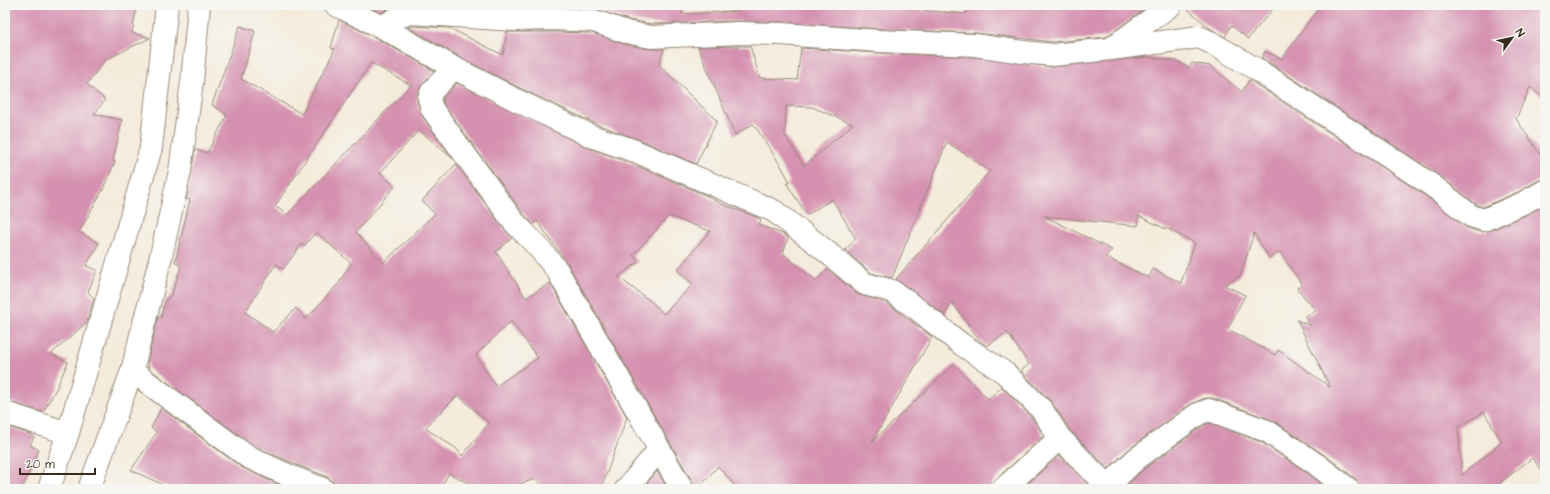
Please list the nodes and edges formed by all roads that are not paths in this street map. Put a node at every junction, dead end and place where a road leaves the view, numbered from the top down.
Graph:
1 (167, 5) edge
2 (199, 5) edge
3 (336, 5) edge
4 (1171, 5) edge
5 (382, 27) junction
6 (1111, 49) junction
7 (454, 68) junction
8 (1545, 191) edge
9 (132, 371) junction
10 (5, 413) edge
11 (68, 433) junction
12 (1060, 438) junction
13 (659, 450) junction
14 (1109, 488) edge
15 (49, 489) edge
16 (89, 489) edge
17 (323, 489) edge
18 (626, 489) edge
19 (682, 489) edge
20 (1003, 489) edge
21 (1348, 489) edge

1 - 11 street
2 - 9 street
3 - 5 street
4 - 6 street
5 - 6 street
5 - 7 street
6 - 8 street
7 - 12 street
7 - 13 street
9 - 16 street
9 - 17 street
10 - 11 street
11 - 15 street
12 - 14 street
12 - 20 street
13 - 18 street
13 - 19 street
14 - 21 street

